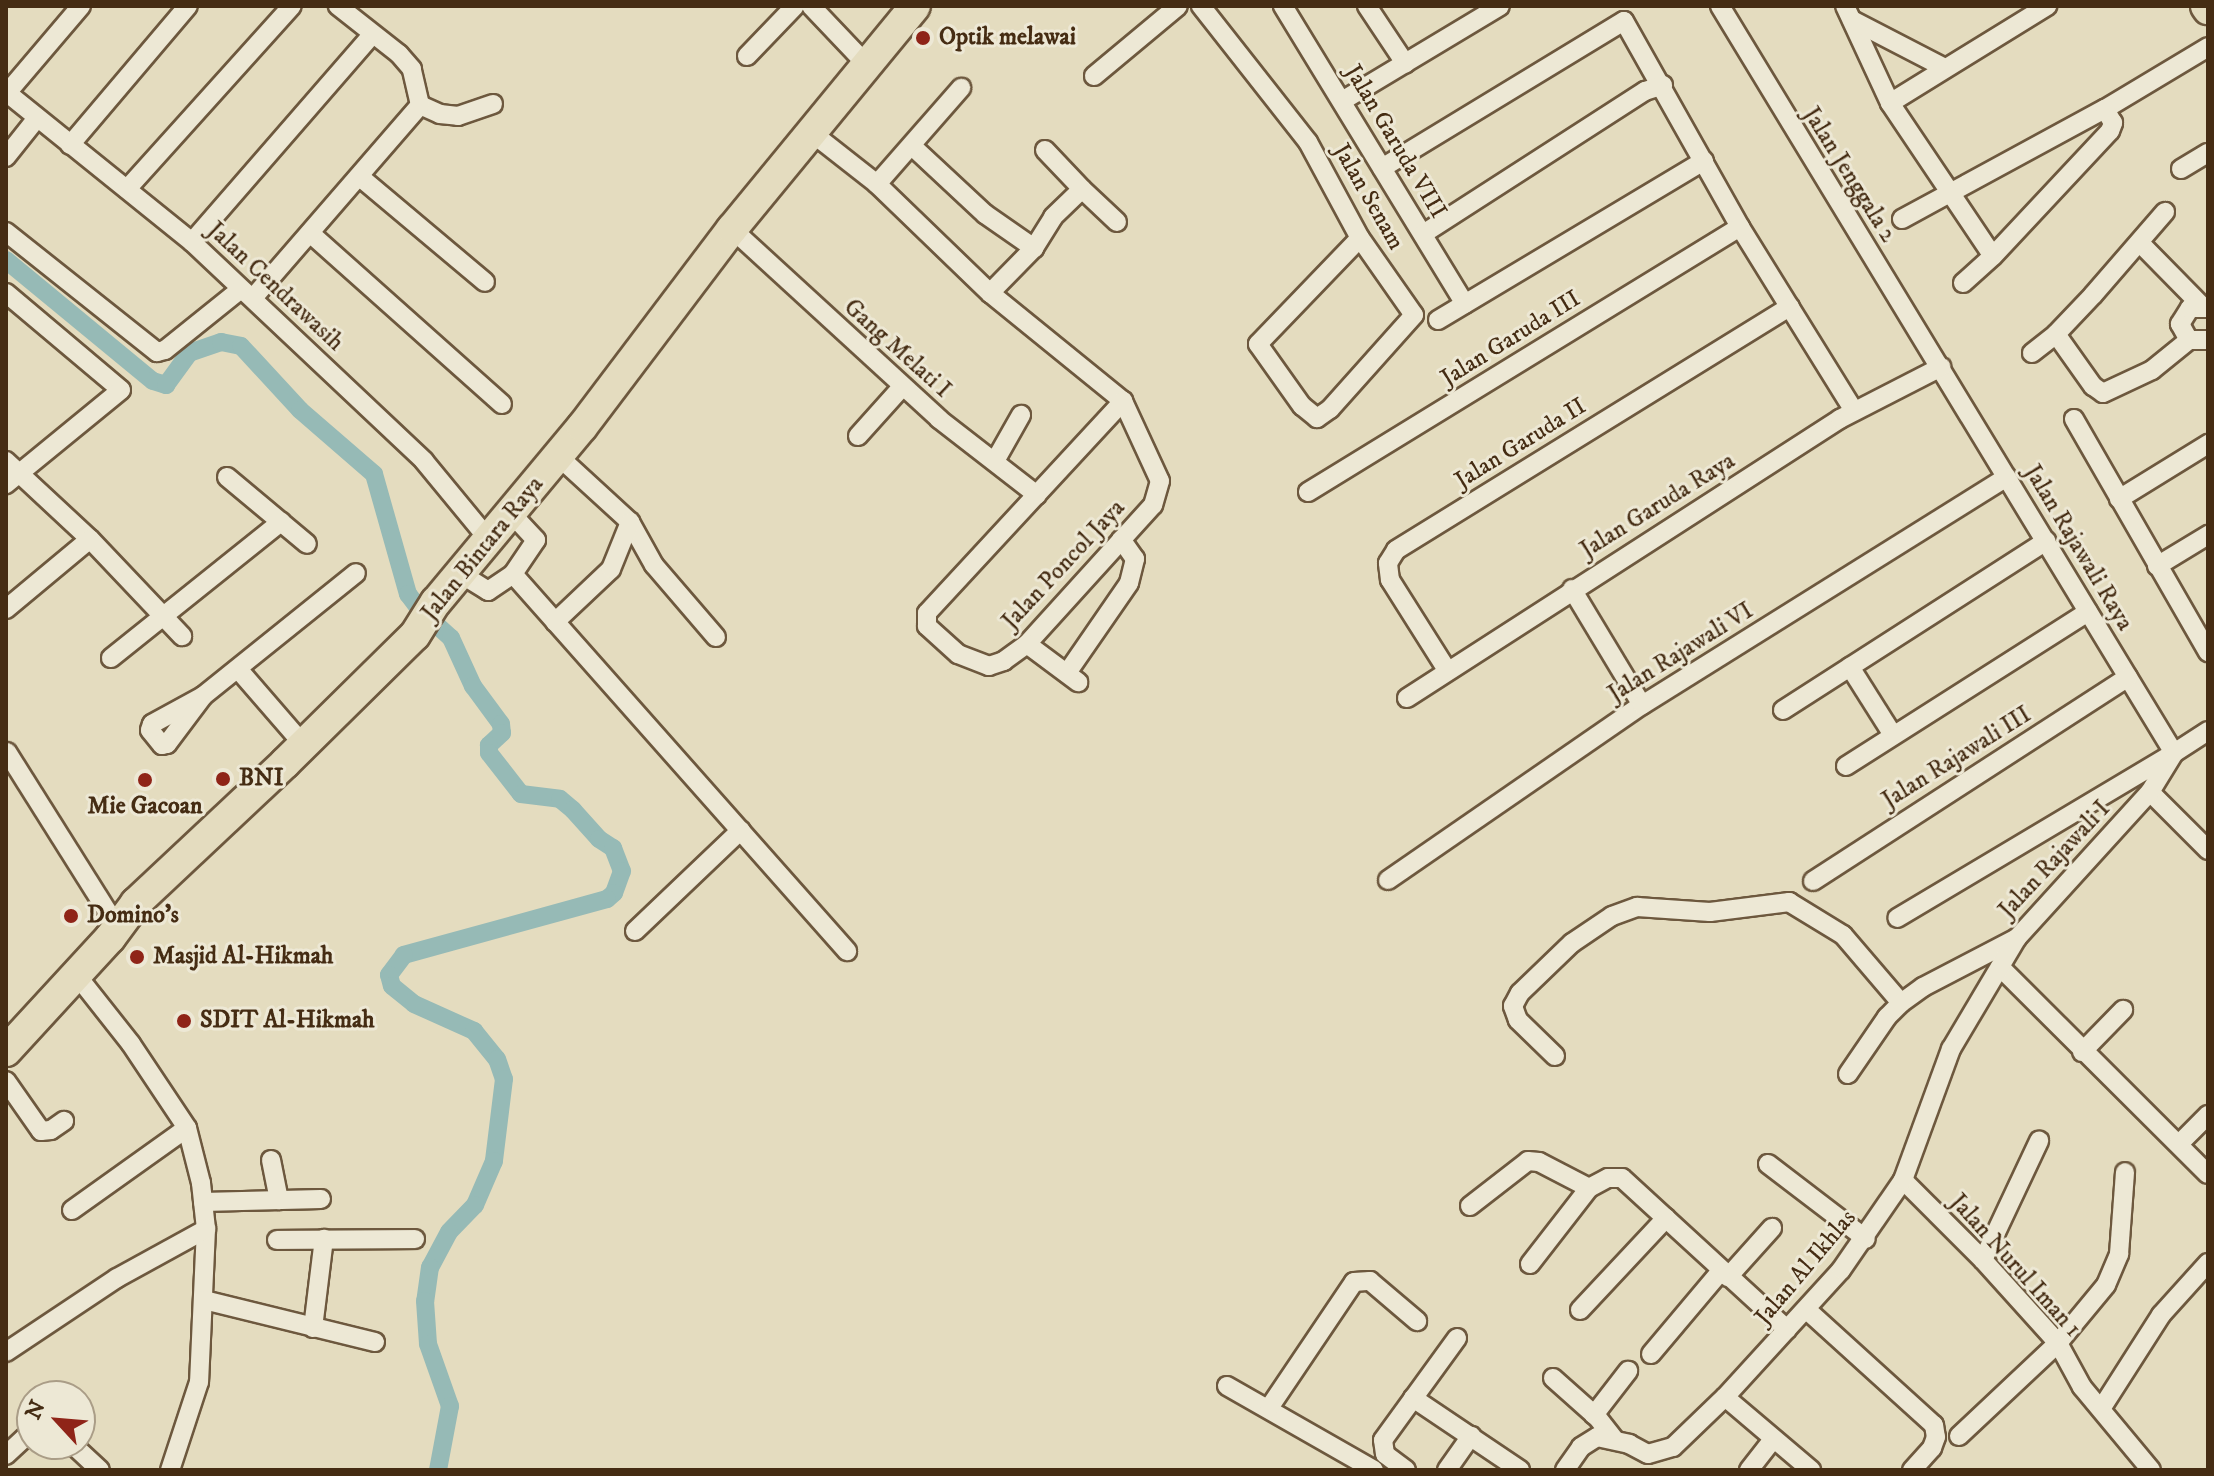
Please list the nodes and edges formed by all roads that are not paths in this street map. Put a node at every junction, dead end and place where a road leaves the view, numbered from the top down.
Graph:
1 (81, 6) edge
2 (188, 6) edge
3 (292, 6) edge
4 (338, 6) edge
5 (795, 6) edge
6 (811, 6) edge
7 (915, 6) edge
8 (1178, 6) edge
9 (1201, 6) edge
10 (1283, 6) edge
11 (1367, 6) edge
12 (1500, 6) edge
13 (1720, 6) edge
14 (2047, 6) edge
15 (1848, 13) edge
16 (372, 35) junction
17 (2208, 47) edge
18 (747, 56) dead end
19 (865, 63) junction
20 (1405, 63) junction
21 (1945, 68) junction
22 (1094, 76) dead end
23 (1663, 85) junction
24 (961, 88) dead end
25 (6, 92) edge
26 (1342, 101) junction
27 (1890, 103) junction
28 (493, 104) dead end
29 (420, 105) junction
30 (2105, 109) junction
31 (37, 118) junction
32 (812, 133) junction
33 (70, 145) junction
34 (912, 146) junction
35 (1045, 150) dead end
36 (2208, 153) edge
37 (6, 157) edge
38 (1704, 161) junction
39 (1382, 168) junction
40 (2181, 169) dead end
41 (360, 177) junction
42 (877, 184) junction
43 (127, 189) junction
44 (1082, 189) junction
45 (1952, 190) junction
46 (2165, 212) dead end
47 (1902, 219) dead end
48 (1117, 222) dead end
49 (1740, 227) junction
50 (732, 229) junction
51 (6, 232) edge
52 (310, 233) junction
53 (1423, 234) junction
54 (1360, 238) junction
55 (192, 242) junction
56 (2141, 244) junction
57 (1034, 248) junction
58 (1993, 256) junction
59 (485, 282) dead end
60 (1963, 283) dead end
61 (6, 293) edge
62 (990, 293) junction
63 (247, 294) junction
64 (1465, 304) junction
65 (1790, 307) junction
66 (2205, 307) edge
67 (1438, 320) dead end
68 (2056, 334) junction
69 (2189, 340) junction
70 (2208, 340) edge
71 (2032, 353) dead end
72 (1941, 367) junction
73 (902, 387) junction
74 (1123, 401) junction
75 (502, 404) dead end
76 (1854, 411) junction
77 (1021, 415) dead end
78 (2074, 419) dead end
79 (858, 436) dead end
80 (2208, 444) edge
81 (557, 455) junction
82 (995, 461) junction
83 (10, 473) edge
84 (227, 477) dead end
85 (2007, 477) junction
86 (1308, 492) dead end
87 (1037, 495) junction
88 (2119, 499) junction
89 (511, 513) junction
90 (281, 522) junction
91 (630, 522) junction
92 (2208, 535) edge
93 (90, 539) junction
94 (1121, 539) junction
95 (490, 541) junction
96 (2046, 541) junction
97 (307, 544) dead end
98 (2157, 566) junction
99 (356, 573) dead end
100 (461, 574) junction
101 (513, 574) junction
102 (1572, 589) junction
103 (6, 609) edge
104 (2088, 612) junction
105 (161, 616) junction
106 (555, 622) junction
107 (182, 636) dead end
108 (716, 637) dead end
109 (2205, 639) edge
110 (1027, 644) junction
111 (111, 658) dead end
112 (1850, 667) junction
113 (238, 669) junction
114 (1447, 670) junction
115 (2128, 677) junction
116 (203, 696) dead end
117 (1407, 698) dead end
118 (1642, 705) junction
119 (1783, 710) dead end
120 (2208, 731) edge
121 (1893, 735) junction
122 (303, 744) junction
123 (7, 752) edge
124 (2174, 753) junction
125 (1846, 766) dead end
126 (2150, 792) junction
127 (741, 830) junction
128 (2208, 850) edge
129 (1388, 880) dead end
130 (1813, 881) dead end
131 (1897, 918) dead end
132 (117, 927) junction
133 (635, 931) dead end
134 (2017, 938) junction
135 (847, 951) dead end
136 (2000, 967) junction
137 (75, 973) junction
138 (1901, 1003) junction
139 (2123, 1010) dead end
140 (8, 1046) edge
141 (2082, 1052) junction
142 (1555, 1056) dead end
143 (1848, 1074) dead end
144 (6, 1081) edge
145 (2208, 1115) edge
146 (64, 1121) dead end
147 (187, 1128) junction
148 (2039, 1141) dead end
149 (2180, 1143) junction
150 (271, 1160) dead end
151 (1768, 1164) dead end
152 (2125, 1172) dead end
153 (2208, 1174) edge
154 (1903, 1180) junction
155 (1589, 1188) junction
156 (321, 1199) dead end
157 (279, 1200) junction
158 (203, 1202) junction
159 (1470, 1206) dead end
160 (72, 1210) dead end
161 (1666, 1218) junction
162 (1772, 1228) dead end
163 (206, 1229) junction
164 (324, 1239) junction
165 (415, 1239) dead end
166 (1866, 1239) junction
167 (277, 1240) dead end
168 (1983, 1260) junction
169 (2208, 1263) edge
170 (1530, 1264) dead end
171 (1724, 1274) junction
172 (204, 1300) junction
173 (1580, 1310) dead end
174 (1807, 1310) junction
175 (1417, 1321) dead end
176 (313, 1328) junction
177 (1787, 1329) junction
178 (1457, 1338) dead end
179 (375, 1342) dead end
180 (2058, 1343) junction
181 (6, 1352) edge
182 (1651, 1354) dead end
183 (1628, 1371) dead end
184 (1553, 1378) dead end
185 (1227, 1386) dead end
186 (1725, 1397) junction
187 (1413, 1398) junction
188 (1269, 1408) junction
189 (2101, 1409) junction
190 (1594, 1415) junction
191 (1471, 1436) junction
192 (1959, 1436) dead end
193 (1614, 1439) junction
194 (1773, 1439) junction
195 (1648, 1454) junction
196 (2145, 1468) edge
197 (170, 1470) edge
198 (1374, 1470) edge
199 (1406, 1470) edge
200 (1447, 1470) edge
201 (1520, 1470) edge
202 (1565, 1470) edge
203 (1663, 1470) edge
204 (1749, 1470) edge
205 (1811, 1470) edge
206 (1912, 1470) edge

1 - 25 street
2 - 33 street
3 - 43 street
4 - 16 street
5 - 18 street
6 - 19 street
7 - 19 main road, Jalan Bintara Raya
8 - 22 street
9 - 54 street, Jalan Senam
10 - 26 street, Jalan Garuda VIII
11 - 20 street
12 - 20 street
13 - 72 street, Jalan Jenggala 2
14 - 21 street
15 - 21 street
15 - 27 street
16 - 29 street
16 - 55 street
17 - 30 street
19 - 32 main road, Jalan Bintara Raya
20 - 26 street
21 - 27 street
23 - 38 street
23 - 39 street
23 - 53 street
24 - 34 street
25 - 31 street, Jalan Cendrawasih
26 - 39 street, Jalan Garuda VIII
27 - 45 street
28 - 29 street
29 - 41 street
30 - 45 street
30 - 58 street
31 - 33 street, Jalan Cendrawasih
31 - 37 street
32 - 42 street, Jalan Poncol Jaya
32 - 50 main road, Jalan Bintara Raya
33 - 43 street, Jalan Cendrawasih
34 - 42 street
34 - 57 street
35 - 44 street
36 - 40 street
38 - 49 street
38 - 64 street
39 - 53 street, Jalan Garuda VIII
41 - 52 street
41 - 59 street
42 - 62 street, Jalan Poncol Jaya
43 - 55 street, Jalan Cendrawasih
44 - 48 street
44 - 57 street
45 - 47 street
45 - 58 street
46 - 56 street
49 - 65 street
49 - 86 street, Jalan Garuda III
50 - 73 street, Gang Melati I
50 - 81 main road, Jalan Bintara Raya
51 - 63 street
52 - 63 street
52 - 75 street
53 - 64 street, Jalan Garuda VIII
54 - 54 street, Jalan Senam
55 - 63 street, Jalan Cendrawasih
56 - 66 street
56 - 68 street
57 - 62 street
58 - 60 street
61 - 83 street
62 - 74 street, Jalan Poncol Jaya
63 - 95 street, Jalan Cendrawasih
64 - 67 street
65 - 76 street
65 - 114 street, Jalan Garuda II
66 - 69 street
68 - 69 street
68 - 71 street
69 - 70 street
72 - 76 street, Jalan Garuda Raya
72 - 85 street, Jalan Rajawali Raya
73 - 79 street
73 - 82 street, Gang Melati I
74 - 87 street, Jalan Poncol Jaya
74 - 94 street, Jalan Poncol Jaya
76 - 102 street, Jalan Garuda Raya
77 - 82 street
78 - 88 street
80 - 88 street
81 - 89 main road, Jalan Bintara Raya
81 - 91 street
82 - 87 street, Gang Melati I
83 - 93 street
84 - 90 street
85 - 96 street, Jalan Rajawali Raya
85 - 118 street, Jalan Rajawali VI
87 - 110 street, Jalan Poncol Jaya
88 - 98 street
89 - 95 main road, Jalan Bintara Raya
89 - 101 street
90 - 97 street
90 - 105 street
91 - 106 street
91 - 108 street
92 - 98 street
93 - 103 street
93 - 105 street
94 - 110 street, Jalan Poncol Jaya
94 - 110 street
95 - 100 main road, Jalan Bintara Raya
96 - 104 street, Jalan Rajawali Raya
96 - 112 street
98 - 109 street
99 - 113 street
100 - 101 street
100 - 122 main road, Jalan Bintara Raya
101 - 106 street
102 - 114 street, Jalan Garuda Raya
102 - 118 street
104 - 115 street, Jalan Rajawali Raya
104 - 121 street
105 - 107 street
105 - 111 street
106 - 127 street
112 - 119 street
112 - 121 street
113 - 116 street
113 - 122 street
114 - 117 street, Jalan Garuda Raya
115 - 124 street, Jalan Rajawali Raya
115 - 130 street, Jalan Rajawali III
118 - 129 street, Jalan Rajawali VI
120 - 124 street
121 - 125 street
122 - 132 main road, Jalan Bintara Raya
123 - 132 street
124 - 126 street, Jalan Rajawali I
124 - 131 street
126 - 128 street
126 - 134 street, Jalan Rajawali I
127 - 133 street
127 - 135 street
132 - 137 main road, Jalan Bintara Raya
134 - 136 street, Jalan Al Ikhlas
134 - 138 street, Jalan Rajawali I
136 - 141 street
136 - 154 street, Jalan Al Ikhlas
137 - 140 main road, Jalan Bintara Raya
137 - 147 street
138 - 142 street
138 - 143 street, Jalan Rajawali I
139 - 141 street
141 - 149 street
144 - 146 street
145 - 149 street
147 - 158 street
147 - 160 street
148 - 168 street
149 - 153 street
150 - 157 street
151 - 166 street
152 - 180 street
154 - 166 street, Jalan Al Ikhlas
154 - 168 street, Jalan Nurul Iman 1
155 - 159 street
155 - 161 street
155 - 170 street
156 - 157 street
157 - 158 street
158 - 163 street
161 - 171 street
161 - 173 street
162 - 171 street
163 - 172 street
163 - 181 street
164 - 165 street
164 - 167 street
164 - 176 street
166 - 174 street, Jalan Al Ikhlas
168 - 180 street, Jalan Nurul Iman 1
169 - 189 street
171 - 177 street
171 - 182 street
172 - 176 street
172 - 197 street
174 - 177 street, Jalan Al Ikhlas
174 - 206 street
175 - 188 street
176 - 179 street
177 - 186 street, Jalan Al Ikhlas
178 - 187 street
180 - 189 street, Jalan Nurul Iman 1
180 - 192 street
183 - 190 street
184 - 190 street
185 - 188 street
186 - 194 street
186 - 195 street, Jalan Al Ikhlas
187 - 191 street
187 - 199 street
188 - 198 street
189 - 196 street, Jalan Nurul Iman 1
190 - 193 street
191 - 200 street
191 - 201 street
193 - 195 street
193 - 202 street
194 - 204 street
194 - 205 street
195 - 203 street

